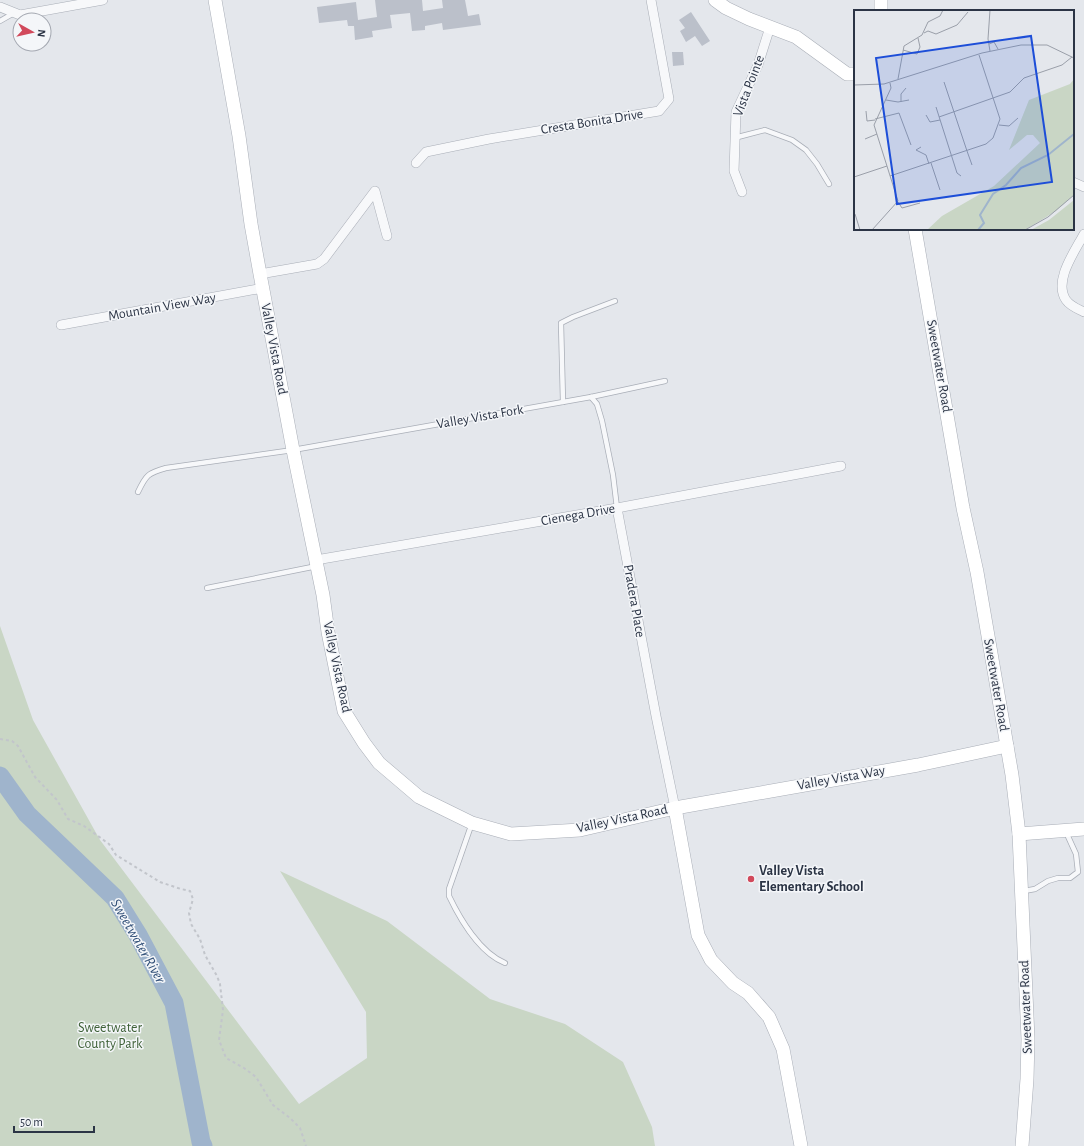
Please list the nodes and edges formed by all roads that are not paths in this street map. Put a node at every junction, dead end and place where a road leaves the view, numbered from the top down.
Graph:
1 (103, 0) edge
2 (215, 0) edge
3 (652, 0) edge
4 (715, 0) edge
5 (880, 0) edge
6 (0, 7) edge
7 (881, 10) edge
8 (12, 12) edge
9 (29, 12) edge
10 (12, 16) edge
11 (0, 21) edge
12 (770, 27) junction
13 (854, 74) edge
14 (734, 138) junction
15 (416, 163) dead end
16 (1074, 182) edge
17 (830, 184) dead end
18 (1084, 187) edge
19 (742, 192) dead end
20 (915, 230) edge
21 (1084, 234) edge
22 (387, 236) dead end
23 (260, 274) junction
24 (263, 288) junction
25 (614, 301) dead end
26 (1084, 312) edge
27 (61, 325) dead end
28 (665, 381) dead end
29 (591, 397) junction
30 (563, 402) junction
31 (294, 450) junction
32 (841, 466) dead end
33 (138, 492) dead end
34 (617, 508) junction
35 (316, 563) junction
36 (207, 588) dead end
37 (1008, 746) junction
38 (674, 808) junction
39 (472, 824) junction
40 (1084, 829) edge
41 (1066, 831) junction
42 (1018, 834) junction
43 (1021, 892) junction
44 (505, 963) dead end
45 (801, 1146) edge
46 (1022, 1146) edge

1 - 9 street
2 - 23 street, Valley Vista Road
3 - 15 street, Cresta Bonita Drive
4 - 12 street
5 - 7 street
6 - 8 street
10 - 11 lane
12 - 13 street
12 - 14 street, Vista Pointe
14 - 17 lane
14 - 19 street, Vista Pointe
16 - 18 street
20 - 37 street, Sweetwater Road
21 - 26 street
22 - 23 street
23 - 24 street, Valley Vista Road
24 - 27 street, Mountain View Way
24 - 31 street, Valley Vista Road
25 - 30 lane
28 - 29 lane, Valley Vista Fork
29 - 30 lane, Valley Vista Fork
29 - 34 lane, Pradera Place
30 - 31 lane, Valley Vista Fork
31 - 33 lane, Valley Vista Fork
31 - 35 street, Valley Vista Road
32 - 34 street, Cienega Drive
34 - 35 street, Cienega Drive
34 - 38 street, Pradera Place
35 - 36 lane
35 - 39 street, Valley Vista Road
37 - 38 street, Valley Vista Way
37 - 42 street, Sweetwater Road
38 - 39 street, Valley Vista Road
38 - 45 street, Valley Vista Road
39 - 44 lane
40 - 41 street
41 - 42 street
41 - 43 lane
42 - 43 street, Sweetwater Road
43 - 46 street, Sweetwater Road

